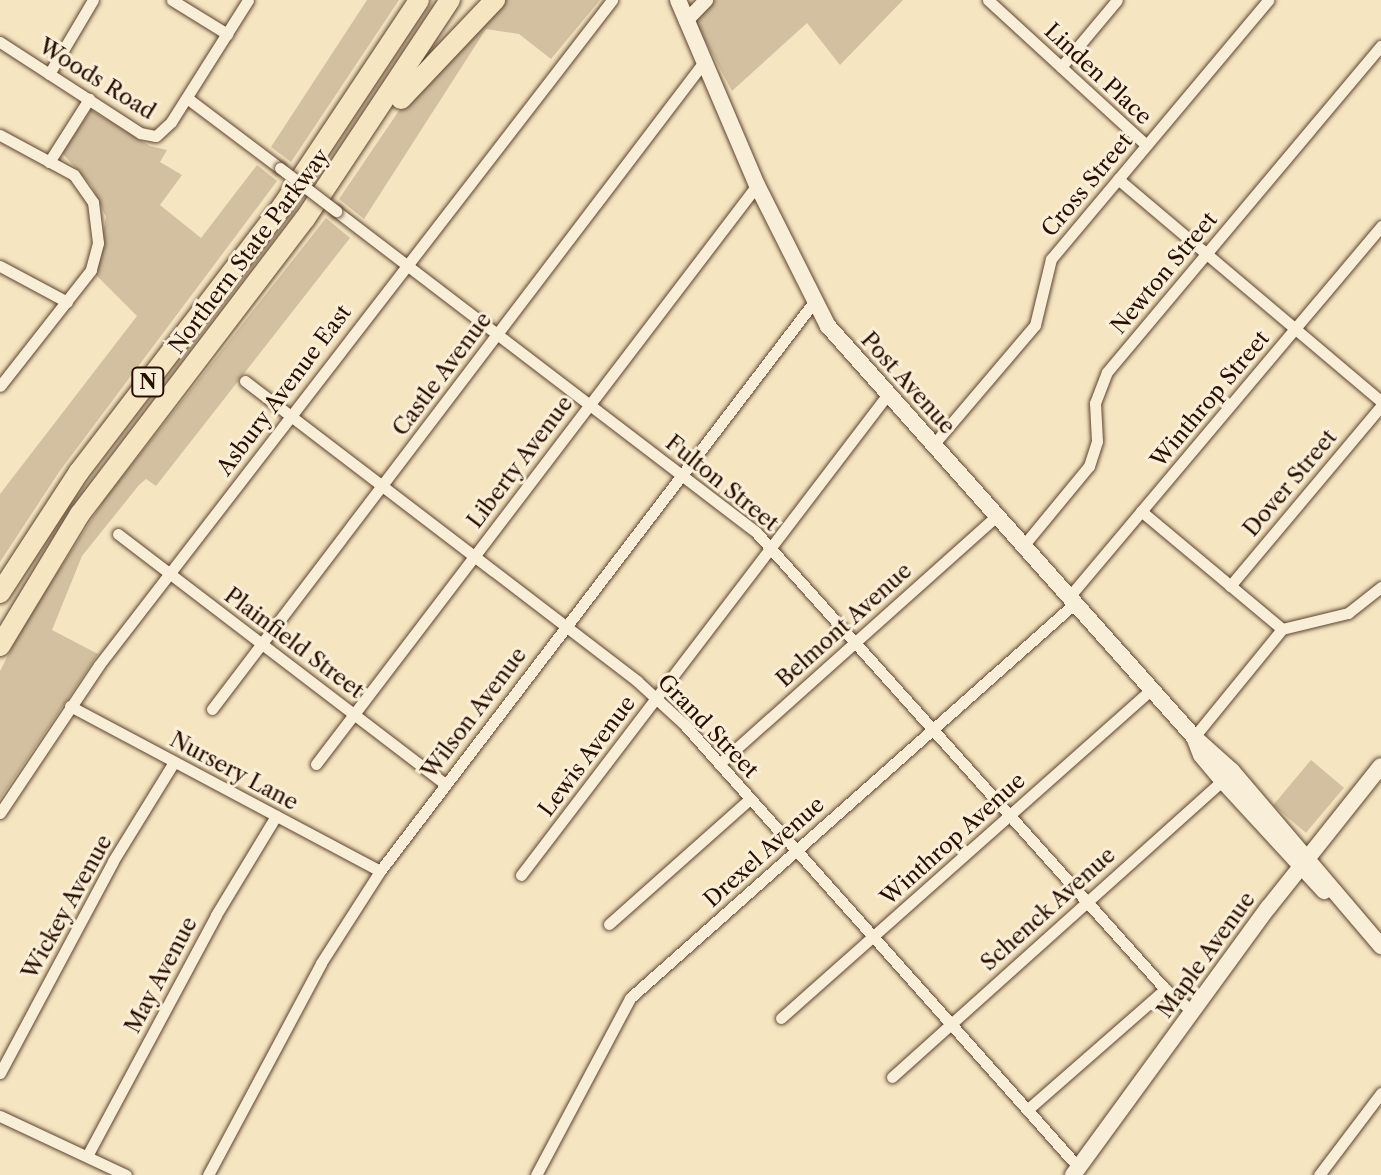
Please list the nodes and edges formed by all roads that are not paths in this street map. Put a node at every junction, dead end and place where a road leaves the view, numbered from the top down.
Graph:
1 (93, 0) edge
2 (172, 0) edge
3 (248, 0) edge
4 (407, 0) edge
5 (419, 0) edge
6 (450, 0) edge
7 (495, 0) edge
8 (612, 0) edge
9 (678, 0) edge
10 (706, 0) edge
11 (988, 0) edge
12 (1117, 0) edge
13 (1268, 0) edge
14 (686, 21) junction
15 (227, 34) junction
16 (0, 42) edge
17 (1381, 46) edge
18 (703, 63) junction
19 (1061, 67) junction
20 (49, 74) junction
21 (370, 79) junction
22 (187, 98) junction
23 (89, 99) junction
24 (0, 135) edge
25 (1146, 145) junction
26 (347, 159) junction
27 (49, 162) junction
28 (1118, 179) junction
29 (757, 185) junction
30 (1381, 226) edge
31 (1206, 254) junction
32 (405, 264) junction
33 (0, 266) edge
34 (67, 302) junction
35 (813, 303) junction
36 (1295, 328) junction
37 (497, 334) junction
38 (245, 381) dead end
39 (0, 386) edge
40 (888, 394) junction
41 (589, 404) junction
42 (1381, 404) edge
43 (290, 415) junction
44 (933, 445) junction
45 (681, 475) junction
46 (382, 485) junction
47 (1141, 511) junction
48 (996, 516) junction
49 (118, 534) dead end
50 (1023, 546) junction
51 (771, 548) junction
52 (474, 556) junction
53 (169, 573) junction
54 (1230, 586) junction
55 (1381, 587) edge
56 (0, 593) edge
57 (1072, 600) junction
58 (566, 626) junction
59 (1282, 629) junction
60 (857, 640) junction
61 (261, 644) junction
62 (0, 646) edge
63 (1151, 690) junction
64 (656, 698) junction
65 (70, 706) junction
66 (212, 709) dead end
67 (353, 714) junction
68 (934, 727) junction
69 (1194, 737) junction
70 (174, 762) junction
71 (316, 764) dead end
72 (719, 764) junction
73 (1381, 766) edge
74 (1227, 776) junction
75 (445, 784) junction
76 (750, 799) junction
77 (0, 813) edge
78 (1011, 814) junction
79 (276, 816) junction
80 (796, 850) junction
81 (1303, 861) junction
82 (380, 871) junction
83 (521, 875) dead end
84 (1088, 900) junction
85 (609, 924) dead end
86 (873, 937) junction
87 (1381, 946) edge
88 (1165, 989) junction
89 (1192, 1011) junction
90 (781, 1018) dead end
91 (950, 1024) junction
92 (0, 1073) edge
93 (892, 1077) dead end
94 (1381, 1093) edge
95 (1027, 1110) junction
96 (0, 1116) edge
97 (87, 1156) junction
98 (1076, 1171) edge
99 (118, 1173) edge
100 (208, 1175) edge
101 (536, 1175) edge
102 (1319, 1175) edge

1 - 20 street
2 - 15 street
3 - 15 street
4 - 21 highway
5 - 21 highway, Northern State Parkway / N
6 - 26 highway, Northern State Parkway / N
7 - 26 highway
8 - 32 street, Asbury Avenue East
9 - 14 main road, Post Avenue
10 - 14 street
11 - 19 street, Linden Place
12 - 19 street
13 - 25 street, Cross Street
14 - 18 main road, Post Avenue
15 - 22 street
16 - 20 street, Woods Road
17 - 31 street, Newton Street
18 - 29 main road, Post Avenue
18 - 37 street, Castle Avenue
19 - 25 street, Linden Place
20 - 23 street, Woods Road
21 - 56 highway, Northern State Parkway / N
22 - 23 street, Woods Road
22 - 32 street, Fulton Street, bridge
23 - 27 street
24 - 27 street
25 - 28 street, Cross Street
26 - 62 highway, Northern State Parkway / N
27 - 34 street
28 - 31 street
28 - 44 street, Cross Street
29 - 35 main road, Post Avenue
29 - 41 street, Liberty Avenue
30 - 36 street, Winthrop Street
31 - 36 street
31 - 50 street, Newton Street
32 - 37 street, Fulton Street
32 - 43 street, Asbury Avenue East
33 - 34 street
34 - 39 street
35 - 40 main road, Post Avenue
35 - 45 street, Wilson Avenue
36 - 42 street
36 - 47 street, Winthrop Street
37 - 41 street, Fulton Street
37 - 46 street, Castle Avenue
38 - 43 street, Grand Street
40 - 44 main road, Post Avenue
40 - 51 street, Lewis Avenue
41 - 45 street, Fulton Street
41 - 52 street, Liberty Avenue
42 - 54 street, Dover Street
43 - 46 street, Grand Street
43 - 53 street, Asbury Avenue East
44 - 48 main road, Post Avenue
45 - 51 street, Fulton Street
45 - 58 street, Wilson Avenue
46 - 52 street, Grand Street
46 - 61 street, Castle Avenue
47 - 54 street
47 - 57 street, Winthrop Street
48 - 50 main road, Post Avenue
48 - 60 street, Belmont Avenue
49 - 53 street, Plainfield Street
50 - 57 main road, Post Avenue
51 - 60 street, Fulton Street
51 - 64 street, Lewis Avenue
52 - 58 street, Grand Street
52 - 67 street, Liberty Avenue
53 - 61 street, Plainfield Street
53 - 65 street, Asbury Avenue East
54 - 59 street
55 - 59 street
57 - 63 main road, Post Avenue
57 - 68 street, Drexel Avenue
58 - 64 street, Grand Street
58 - 75 street, Wilson Avenue
59 - 69 street
60 - 68 street, Fulton Street
60 - 72 street, Belmont Avenue
61 - 66 street, Castle Avenue
61 - 67 street, Plainfield Street
63 - 69 main road, Post Avenue
63 - 78 street, Winthrop Avenue
64 - 72 street, Grand Street
64 - 83 street, Lewis Avenue
65 - 70 street, Nursery Lane
65 - 77 street, Asbury Avenue East
67 - 71 street, Liberty Avenue
67 - 75 street, Plainfield Street
68 - 78 street, Fulton Street
68 - 80 street, Drexel Avenue
69 - 74 main road, Post Avenue
70 - 79 street, Nursery Lane
70 - 92 street, Wickey Avenue
72 - 76 street, Grand Street
73 - 81 main road, Maple Avenue
74 - 81 main road, Post Avenue
74 - 84 street, Schenck Avenue
75 - 82 street, Wilson Avenue
76 - 80 street, Grand Street
76 - 85 street
78 - 84 street, Fulton Street
78 - 86 street, Winthrop Avenue
79 - 82 street, Nursery Lane
79 - 97 street, May Avenue
80 - 86 street, Grand Street
80 - 101 street, Drexel Avenue
81 - 87 main road, Post Avenue
81 - 89 main road, Maple Avenue
82 - 100 street, Wilson Avenue
84 - 88 street, Fulton Street
84 - 91 street, Schenck Avenue
86 - 90 street, Winthrop Avenue
86 - 91 street, Grand Street
88 - 89 street, Fulton Street
88 - 95 street
89 - 98 main road, Maple Avenue
91 - 93 street, Schenck Avenue
91 - 95 street, Grand Street
94 - 102 street
95 - 98 street, Grand Street
96 - 97 street
97 - 99 street

